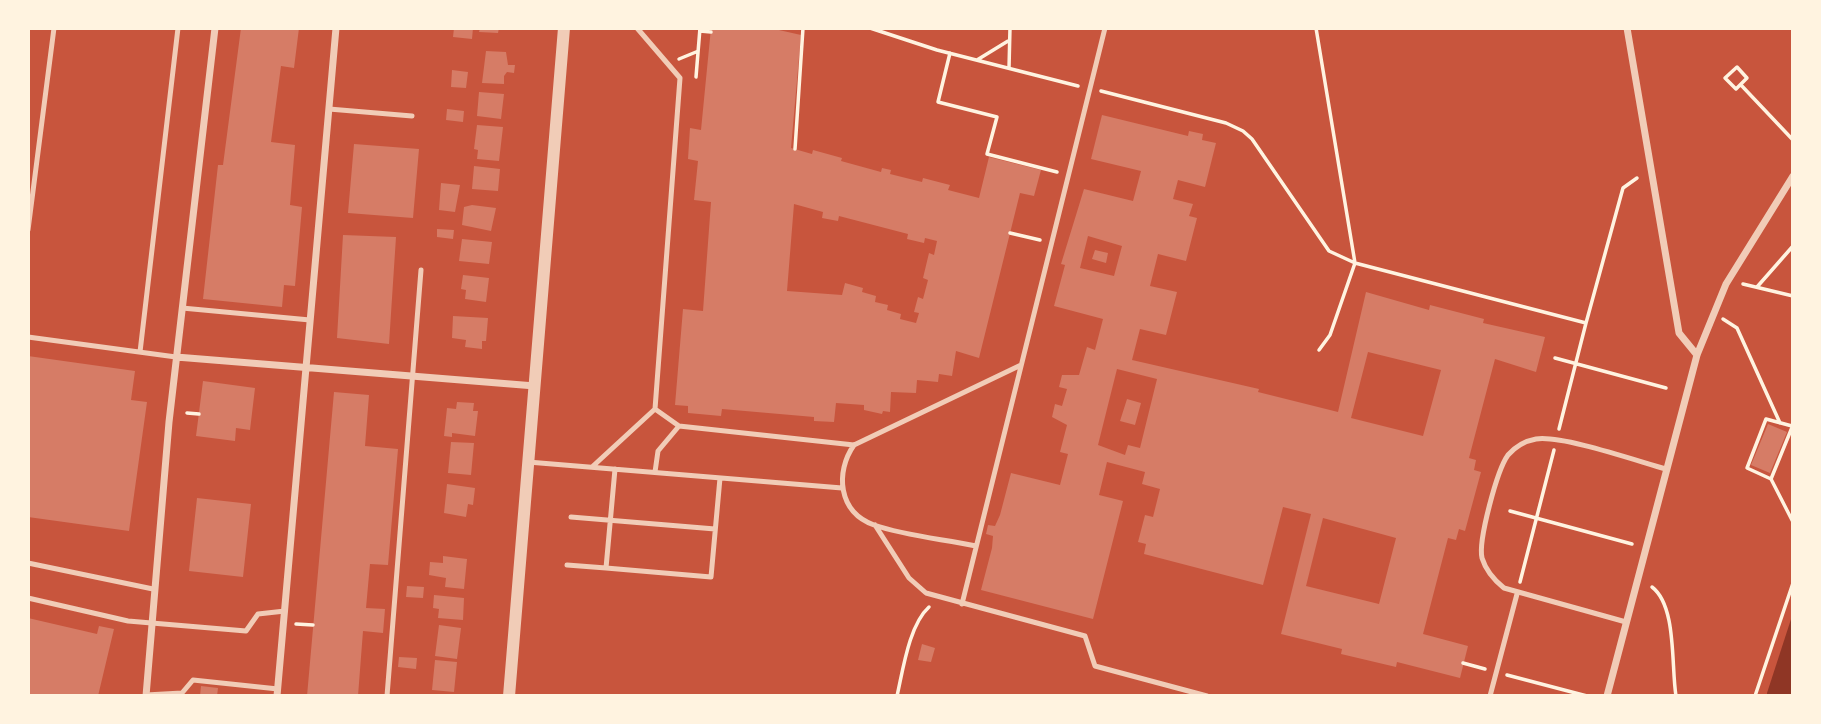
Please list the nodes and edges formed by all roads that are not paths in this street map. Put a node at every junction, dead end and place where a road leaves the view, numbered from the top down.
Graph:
1 (54, 28) edge
2 (178, 28) edge
3 (215, 28) edge
4 (336, 28) edge
5 (564, 28) edge
6 (637, 28) edge
7 (1105, 28) edge
8 (1627, 28) edge
9 (329, 108) junction
10 (412, 116) dead end
11 (1793, 176) edge
12 (28, 230) edge
13 (421, 270) dead end
14 (182, 308) junction
15 (310, 320) junction
16 (28, 337) edge
17 (140, 352) junction
18 (1697, 355) junction
19 (176, 357) junction
20 (1021, 365) junction
21 (306, 368) junction
22 (413, 376) junction
23 (535, 386) junction
24 (655, 409) junction
25 (679, 426) junction
26 (854, 444) junction
27 (528, 462) junction
28 (592, 467) junction
29 (615, 469) junction
30 (1666, 469) junction
31 (655, 472) junction
32 (720, 478) junction
33 (842, 488) junction
34 (571, 517) dead end
35 (610, 520) junction
36 (875, 525) junction
37 (715, 529) junction
38 (976, 546) junction
39 (28, 563) edge
40 (567, 565) dead end
41 (606, 568) junction
42 (153, 589) junction
43 (1517, 594) junction
44 (28, 598) edge
45 (962, 604) junction
46 (285, 611) junction
47 (151, 622) junction
48 (1626, 622) junction
49 (255, 687) junction
50 (277, 693) edge
51 (146, 695) edge
52 (172, 695) edge
53 (254, 696) edge
54 (387, 696) edge
55 (509, 696) edge
56 (1207, 696) edge
57 (1490, 696) edge
58 (1607, 696) edge

1 - 12 lane
2 - 17 lane
3 - 14 street
4 - 9 street
5 - 23 street
6 - 24 lane
7 - 20 lane
8 - 18 street
9 - 10 lane
9 - 15 street
11 - 18 street
13 - 22 lane
14 - 15 lane
14 - 19 street
15 - 21 street
16 - 17 lane
17 - 19 lane
18 - 30 street
19 - 21 street
19 - 42 street
20 - 26 lane
20 - 38 lane
21 - 22 street
21 - 46 street
22 - 23 street
22 - 54 lane
23 - 27 street
24 - 25 lane
24 - 28 lane
25 - 26 lane
25 - 31 lane
26 - 33 lane
27 - 28 lane
27 - 55 street
28 - 29 lane
29 - 31 lane
29 - 35 lane
30 - 43 lane
30 - 48 street
31 - 32 lane
32 - 33 lane
32 - 37 lane
33 - 36 lane
34 - 35 lane
35 - 37 lane
35 - 41 lane
36 - 38 lane
36 - 45 lane
37 - 41 lane
38 - 45 lane
39 - 42 lane
40 - 41 lane
42 - 47 street
43 - 48 lane
43 - 57 lane
44 - 47 lane
45 - 56 lane
46 - 47 lane
46 - 50 street
47 - 51 street
48 - 58 street
49 - 50 lane
49 - 52 lane
49 - 53 lane
51 - 52 lane

